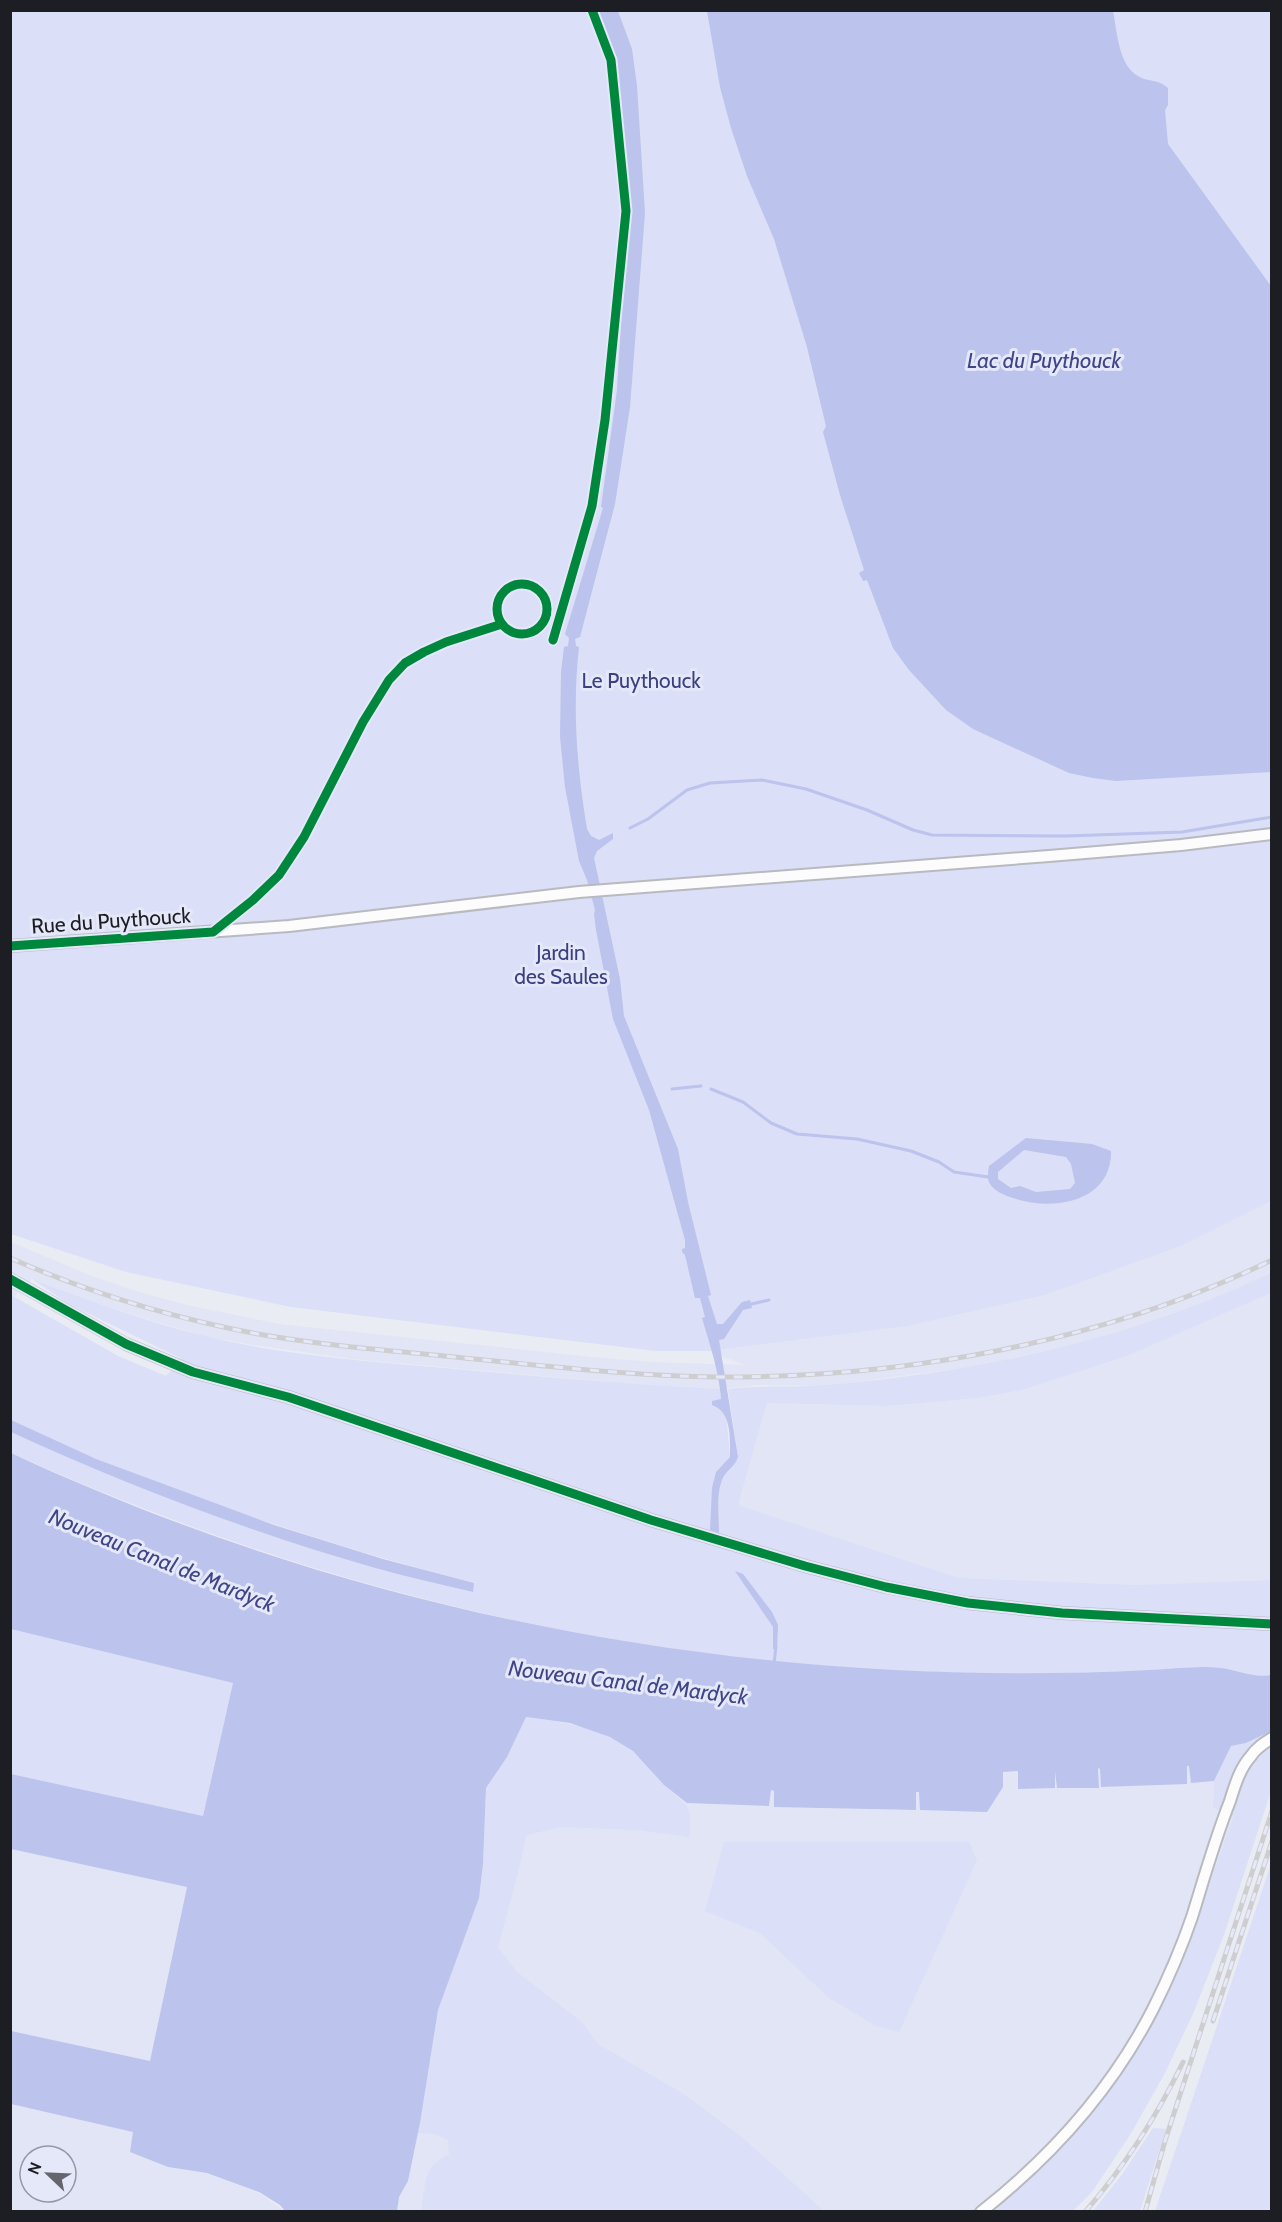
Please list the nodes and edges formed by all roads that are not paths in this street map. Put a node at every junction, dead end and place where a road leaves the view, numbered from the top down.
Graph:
1 (1272, 834) edge
2 (10, 945) edge
3 (10, 1279) edge
4 (1272, 1624) edge
5 (1272, 1738) edge
6 (981, 2211) edge

1 - 2 street, Rue du Puythouck
3 - 4 street
5 - 6 street

